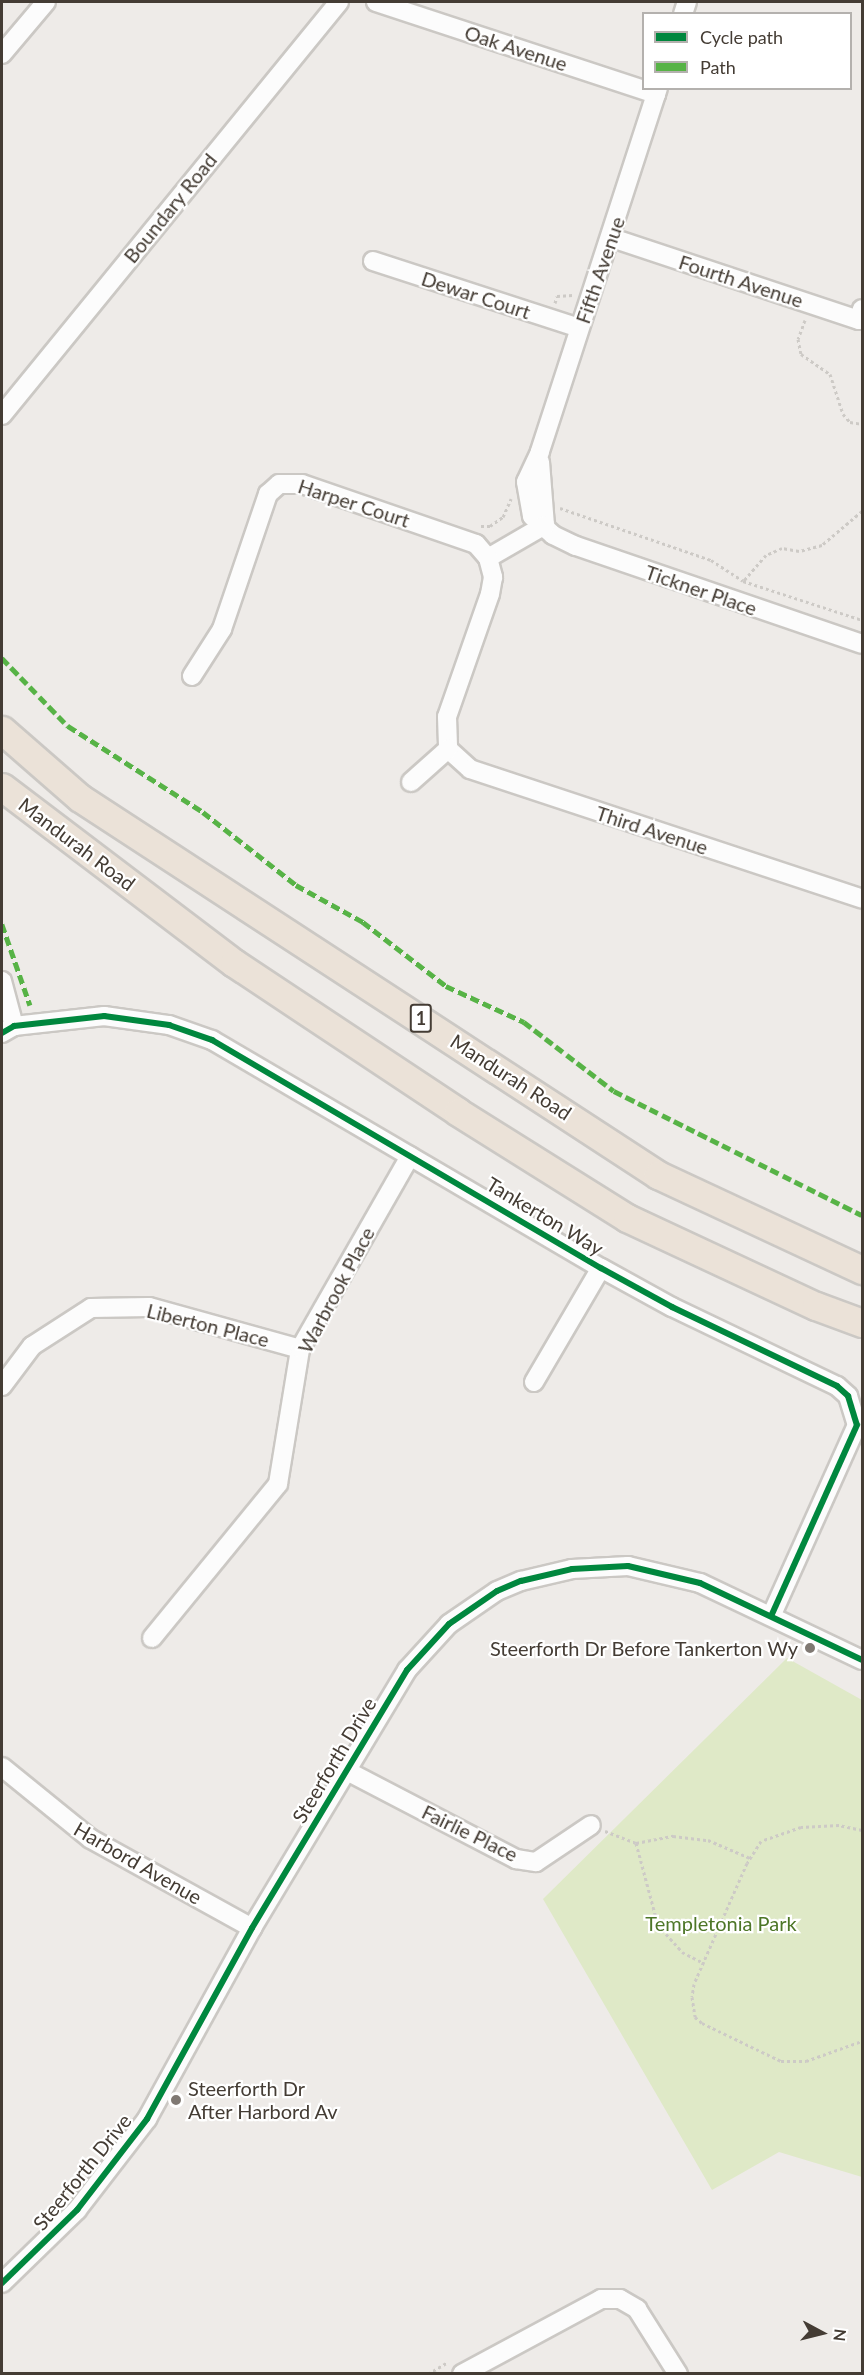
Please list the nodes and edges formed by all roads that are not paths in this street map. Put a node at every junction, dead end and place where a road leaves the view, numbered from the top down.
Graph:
1 (46, 2) edge
2 (339, 2) edge
3 (376, 2) edge
4 (2, 54) edge
5 (642, 86) edge
6 (657, 91) edge
7 (612, 238) junction
8 (373, 261) dead end
9 (862, 309) edge
10 (579, 328) junction
11 (2, 415) edge
12 (545, 525) junction
13 (488, 558) junction
14 (862, 644) edge
15 (192, 676) dead end
16 (2, 730) edge
17 (448, 749) junction
18 (411, 782) dead end
19 (2, 787) edge
20 (862, 899) edge
21 (2, 981) edge
22 (8, 1030) edge
23 (410, 1156) junction
24 (600, 1268) junction
25 (862, 1270) edge
26 (862, 1323) edge
27 (300, 1349) junction
28 (534, 1382) dead end
29 (2, 1386) edge
30 (772, 1614) junction
31 (152, 1638) dead end
32 (862, 1660) edge
33 (2, 1767) edge
34 (347, 1771) junction
35 (591, 1825) road end
36 (252, 1928) junction
37 (2, 2283) edge
38 (462, 2373) edge
39 (678, 2373) edge

1 - 4 street
2 - 11 street, Boundary Road
3 - 5 street, Oak Avenue
6 - 7 street, Fifth Avenue
7 - 9 street, Fourth Avenue
7 - 10 street, Fifth Avenue
8 - 10 street, Dewar Court
10 - 12 street, Fifth Avenue
12 - 13 street
12 - 14 street, Tickner Place
13 - 15 street, Harper Court
13 - 17 street
16 - 25 highway, Mandurah Road / 1
17 - 18 street
17 - 20 street, Third Avenue
19 - 26 highway, Mandurah Road
21 - 22 street
22 - 23 street, Tankerton Way
23 - 24 street, Tankerton Way
23 - 27 street, Warbrook Place
24 - 28 street
24 - 30 street, Tankerton Way
27 - 29 street, Liberton Place
27 - 31 street, Warbrook Place
30 - 32 street, Steerforth Drive
30 - 34 street, Steerforth Drive
33 - 36 street, Harbord Avenue
34 - 35 street, Fairlie Place
34 - 36 street, Steerforth Drive
36 - 37 street, Steerforth Drive
38 - 39 street

